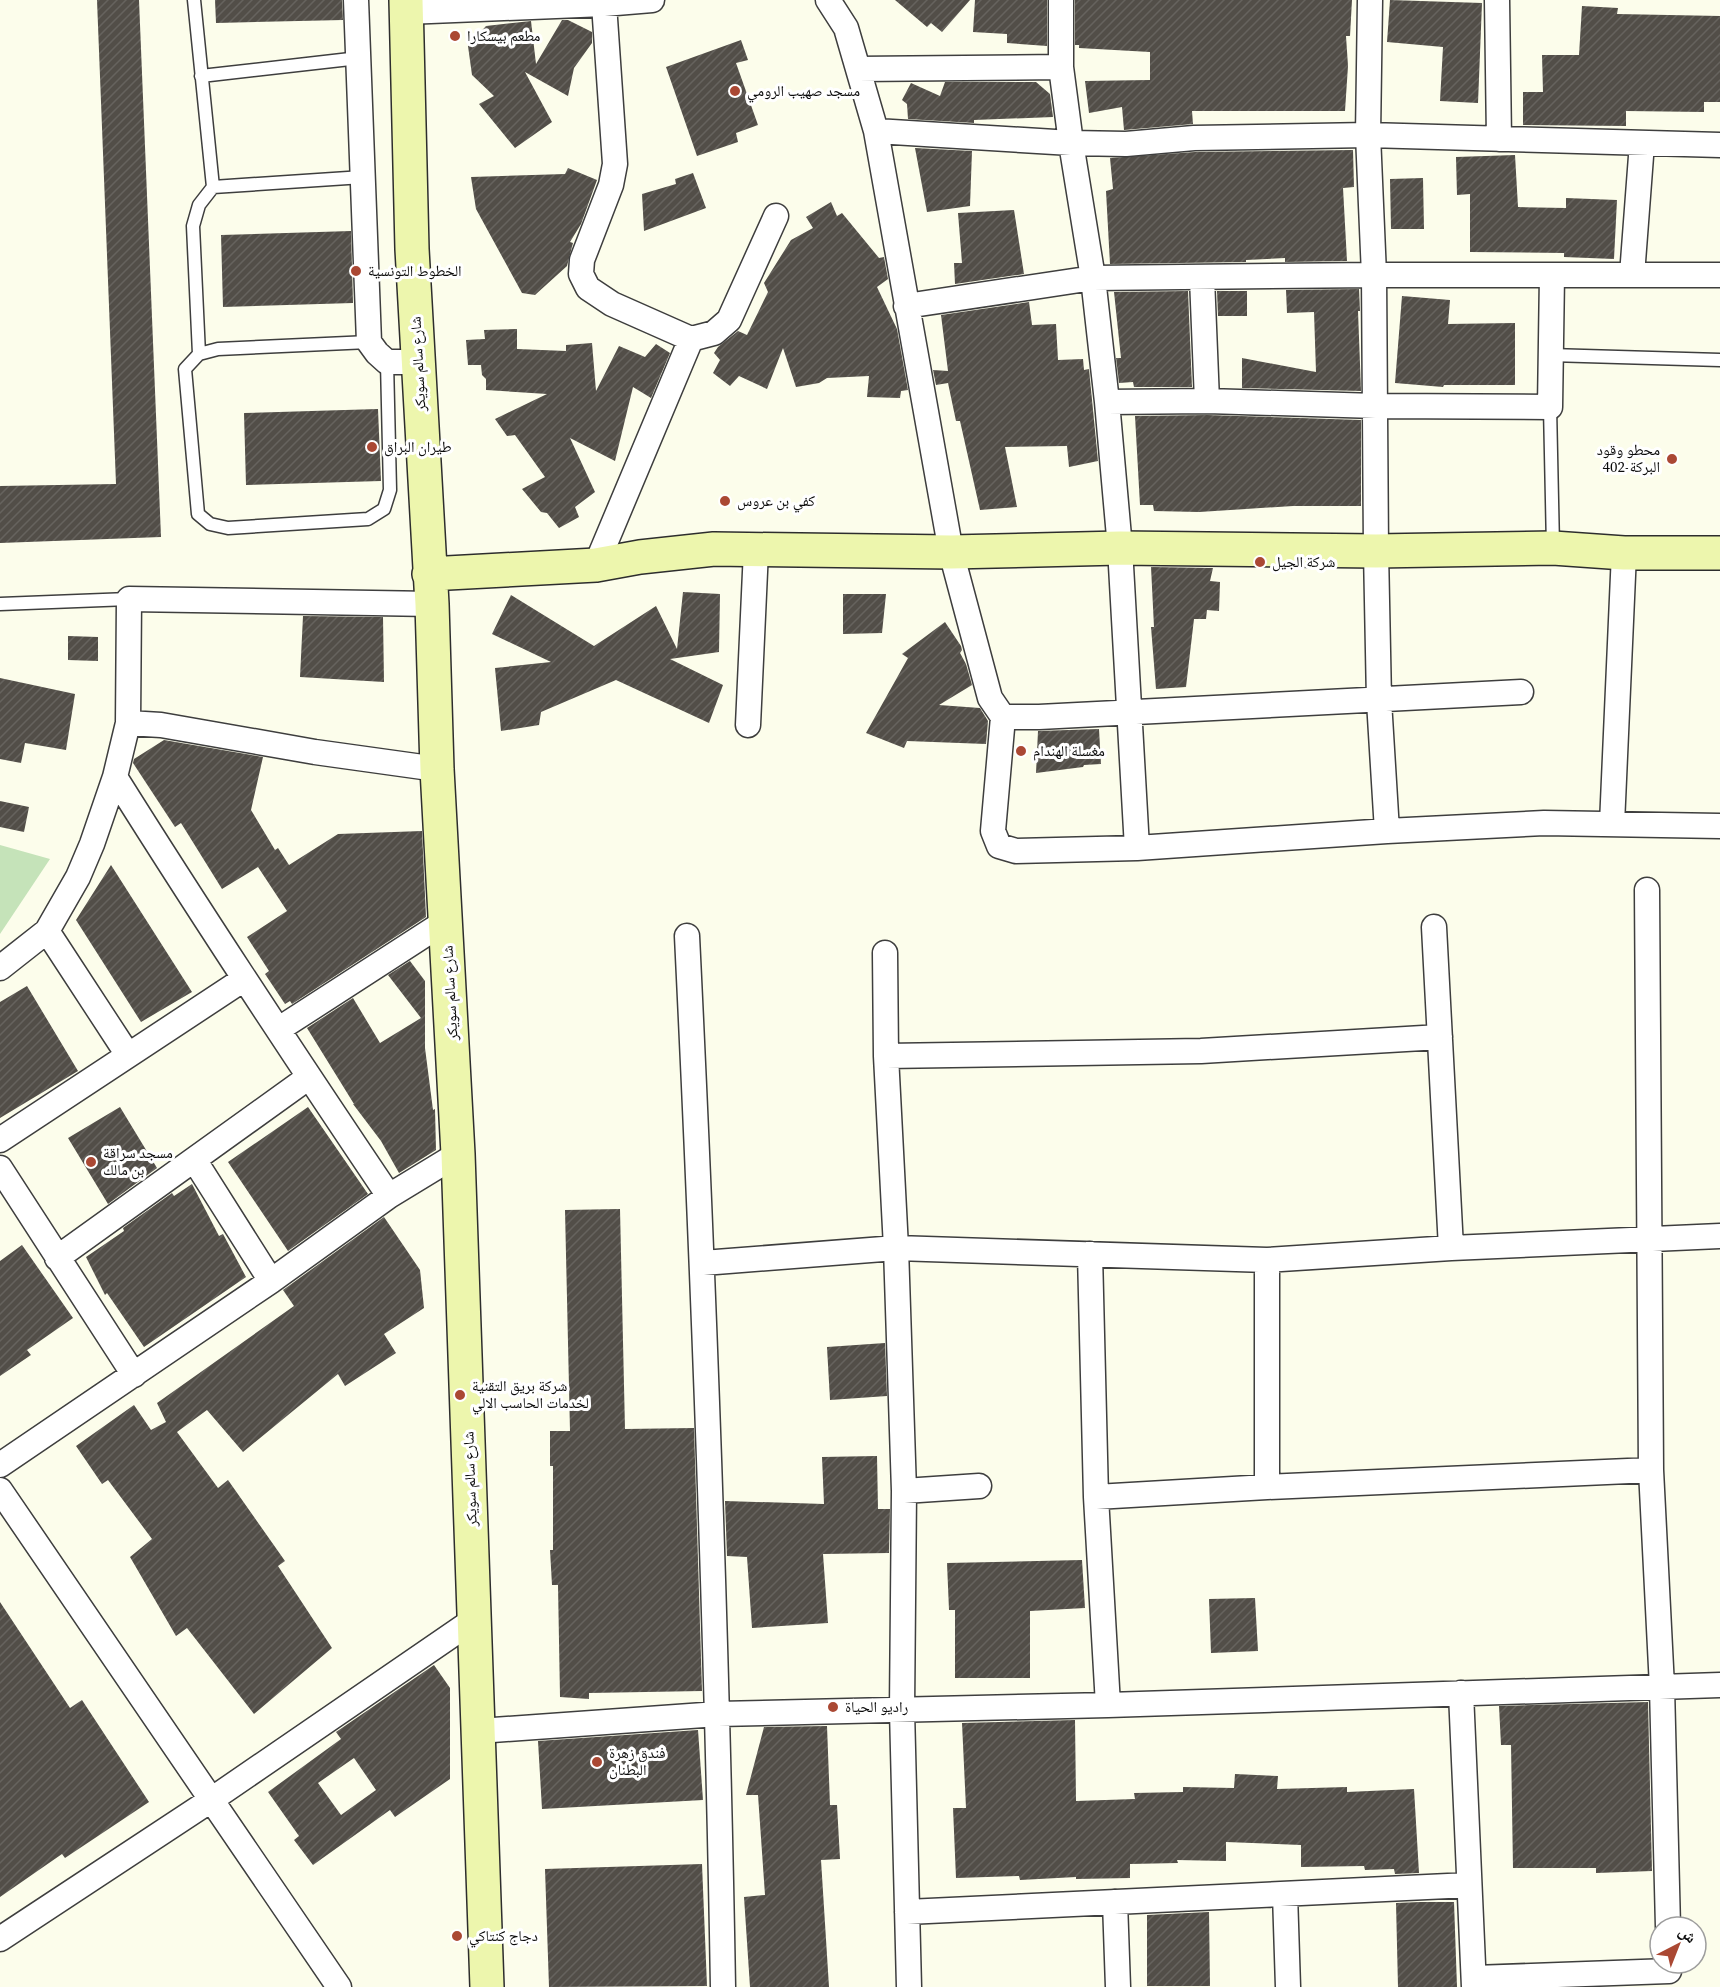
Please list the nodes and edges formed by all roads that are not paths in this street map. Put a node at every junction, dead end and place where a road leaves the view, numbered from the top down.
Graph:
1 (194, 0) edge
2 (356, 0) edge
3 (652, 0) edge
4 (828, 0) edge
5 (1060, 0) edge
6 (1370, 0) edge
7 (1497, 0) edge
8 (604, 4) junction
9 (406, 6) edge
10 (358, 57) junction
11 (1061, 67) junction
12 (858, 69) junction
13 (201, 76) junction
14 (876, 131) junction
15 (1368, 135) junction
16 (1499, 139) junction
17 (1071, 143) junction
18 (1642, 143) junction
19 (1720, 145) edge
20 (363, 177) junction
21 (213, 187) junction
22 (776, 216) dead end
23 (1374, 275) junction
24 (1552, 275) junction
25 (1632, 275) junction
26 (1720, 275) edge
27 (1093, 278) junction
28 (1202, 278) junction
29 (906, 306) junction
30 (691, 339) junction
31 (369, 342) junction
32 (199, 354) junction
33 (1550, 355) junction
34 (1720, 360) edge
35 (402, 362) junction
36 (1207, 401) junction
37 (1107, 402) junction
38 (1376, 406) junction
39 (1550, 407) junction
40 (1120, 548) junction
41 (1553, 548) junction
42 (756, 550) junction
43 (1376, 551) junction
44 (951, 552) junction
45 (1624, 553) junction
46 (1720, 553) edge
47 (596, 565) junction
48 (431, 589) junction
49 (129, 598) junction
50 (0, 604) edge
51 (1521, 692) dead end
52 (1379, 701) junction
53 (1128, 712) junction
54 (1003, 717) junction
55 (128, 723) junction
56 (748, 726) dead end
57 (437, 769) junction
58 (115, 777) junction
59 (1612, 824) junction
60 (1720, 826) edge
61 (1387, 831) junction
62 (1137, 848) junction
63 (1647, 890) dead end
64 (446, 921) junction
65 (1434, 927) dead end
66 (47, 931) junction
67 (687, 936) dead end
68 (885, 954) dead end
69 (0, 968) edge
70 (244, 979) junction
71 (279, 1029) junction
72 (1440, 1037) junction
73 (128, 1055) junction
74 (886, 1056) junction
75 (309, 1077) junction
76 (0, 1140) edge
77 (458, 1154) junction
78 (195, 1161) junction
79 (0, 1168) edge
80 (389, 1196) junction
81 (1720, 1236) edge
82 (1649, 1239) junction
83 (896, 1248) junction
84 (1450, 1248) junction
85 (1090, 1254) junction
86 (57, 1258) junction
87 (1267, 1260) junction
88 (703, 1263) junction
89 (271, 1281) junction
90 (134, 1375) junction
91 (0, 1465) edge
92 (1651, 1470) junction
93 (979, 1486) dead end
94 (1267, 1487) junction
95 (0, 1490) edge
96 (904, 1491) junction
97 (1096, 1497) junction
98 (475, 1619) junction
99 (1720, 1685) edge
100 (1662, 1687) junction
101 (1461, 1693) junction
102 (1108, 1705) junction
103 (902, 1710) junction
104 (718, 1714) junction
105 (479, 1731) junction
106 (211, 1800) junction
107 (1469, 1885) junction
108 (1285, 1894) junction
109 (1115, 1902) junction
110 (907, 1911) junction
111 (1668, 1915) edge
112 (0, 1939) edge
113 (1648, 1975) edge
114 (1474, 1983) edge
115 (339, 1987) edge
116 (487, 1987) edge
117 (723, 1987) edge
118 (909, 1987) edge
119 (1118, 1987) edge
120 (1288, 1987) edge

1 - 13 lane
2 - 10 street
3 - 8 street
4 - 12 street
5 - 11 street
6 - 15 street
7 - 16 street
8 - 9 street
8 - 30 street
9 - 35 street, شارع سالم سويكر
10 - 13 lane
10 - 20 street
11 - 12 street
11 - 17 street
12 - 14 street
13 - 21 lane
14 - 17 street
14 - 29 street
15 - 16 street
15 - 17 street
15 - 23 street
16 - 18 street
17 - 27 street
18 - 19 street
18 - 25 street
20 - 21 lane
20 - 31 street
21 - 32 lane
22 - 30 street
23 - 24 street
23 - 28 street
23 - 38 street
24 - 25 street
24 - 33 street
25 - 26 street
27 - 28 street
27 - 29 street
27 - 37 street
28 - 36 street
29 - 44 street
30 - 47 street
31 - 32 lane
31 - 35 street
32 - 35 lane
33 - 34 lane
33 - 39 street
35 - 48 street, شارع سالم سويكر
36 - 37 street
36 - 38 street
37 - 40 street
38 - 39 street
38 - 43 street
39 - 41 lane
40 - 43 street
40 - 44 street
40 - 53 street
41 - 43 street
41 - 45 street
42 - 44 street
42 - 47 street
42 - 56 street
43 - 52 street
44 - 54 street
45 - 46 street
45 - 59 street
47 - 48 street
48 - 49 street
48 - 57 street, شارع سالم سويكر
49 - 50 lane
49 - 55 street
51 - 52 street
52 - 53 street
52 - 61 street
53 - 54 street
53 - 62 street
54 - 62 street
55 - 57 street
55 - 58 street
57 - 64 street, شارع سالم سويكر
58 - 66 street
58 - 70 street
59 - 60 street
59 - 61 street
61 - 62 street
63 - 82 street
64 - 71 street
64 - 77 street, شارع سالم سويكر
65 - 72 street
66 - 69 street
66 - 73 street
67 - 88 street
68 - 74 street
70 - 71 street
70 - 73 street
71 - 75 street
72 - 74 street
72 - 84 street
73 - 76 street
74 - 83 street
75 - 78 street
75 - 80 street
77 - 80 street
77 - 98 street, شارع سالم سويكر
78 - 86 street
78 - 89 street
79 - 86 street
80 - 89 street
81 - 82 street
82 - 84 street
82 - 92 street
83 - 85 street
83 - 88 street
83 - 96 street
84 - 87 street
85 - 87 street
85 - 97 street
86 - 90 street
87 - 94 street
88 - 104 street
89 - 90 street
90 - 91 street
92 - 94 street
92 - 100 street
93 - 96 street
94 - 97 street
95 - 106 street
96 - 103 street
97 - 102 street
98 - 105 street, شارع سالم سويكر
98 - 106 street
99 - 100 street
100 - 101 street
100 - 111 street
101 - 102 street
101 - 107 street
102 - 103 street
103 - 104 street
103 - 110 street
104 - 105 street
104 - 117 street
105 - 116 street, شارع سالم سويكر
106 - 112 street
106 - 115 street
107 - 108 street
107 - 114 street
108 - 109 street
108 - 120 street
109 - 110 street
109 - 119 street
110 - 118 street
113 - 114 street

